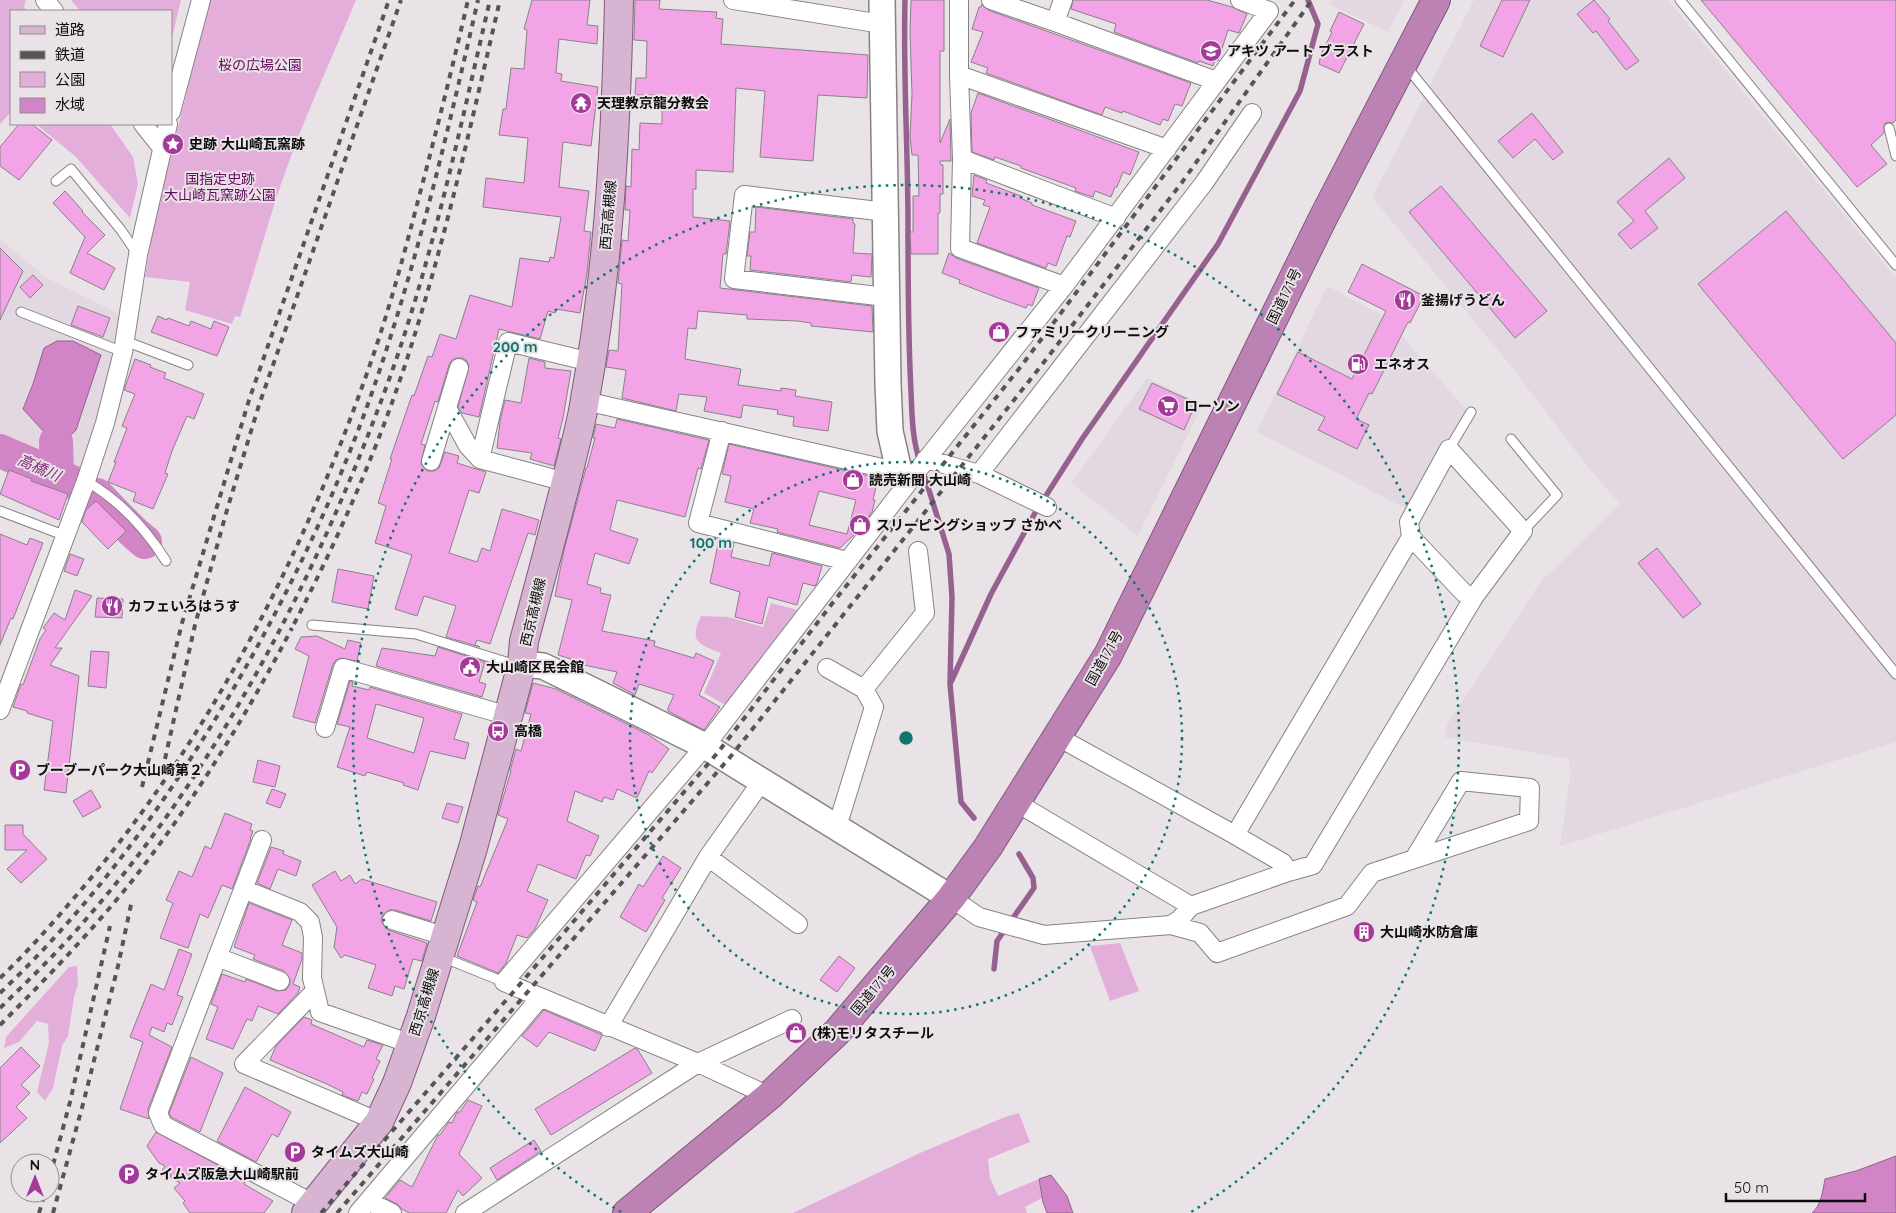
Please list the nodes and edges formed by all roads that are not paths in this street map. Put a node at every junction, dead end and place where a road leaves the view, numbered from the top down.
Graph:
1 (45, 0) edge
2 (200, 0) edge
3 (619, 0) edge
4 (733, 0) edge
5 (959, 0) edge
6 (991, 0) edge
7 (1062, 0) edge
8 (1240, 0) edge
9 (1436, 0) edge
10 (1680, 0) edge
11 (1273, 5) edge
12 (53, 10) edge
13 (882, 12) edge
14 (1055, 22) junction
15 (1403, 62) junction
16 (959, 75) junction
17 (1216, 81) junction
18 (172, 108) edge
19 (1252, 113) dead end
20 (143, 125) edge
21 (168, 125) edge
22 (1889, 128) dead end
23 (162, 148) junction
24 (1167, 149) junction
25 (1896, 156) edge
26 (962, 159) junction
27 (56, 181) dead end
28 (886, 212) junction
29 (1116, 218) junction
30 (138, 255) junction
31 (1896, 264) edge
32 (1064, 286) junction
33 (886, 297) junction
34 (21, 312) dead end
35 (124, 346) junction
36 (591, 362) junction
37 (188, 365) dead end
38 (459, 368) dead end
39 (585, 401) junction
40 (447, 408) junction
41 (1471, 412) dead end
42 (722, 431) junction
43 (1511, 439) dead end
44 (1449, 449) junction
45 (480, 459) junction
46 (926, 459) junction
47 (431, 461) dead end
48 (906, 473) junction
49 (979, 474) junction
50 (86, 481) junction
51 (566, 482) junction
52 (1047, 507) dead end
53 (0, 510) edge
54 (1523, 531) junction
55 (66, 536) junction
56 (1411, 537) junction
57 (918, 551) dead end
58 (166, 561) dead end
59 (847, 561) junction
60 (1474, 597) junction
61 (312, 625) dead end
62 (522, 664) junction
63 (826, 668) dead end
64 (1896, 674) edge
65 (864, 689) junction
66 (0, 710) edge
67 (509, 716) junction
68 (325, 728) dead end
69 (1058, 737) junction
70 (705, 746) junction
71 (762, 781) junction
72 (1017, 803) junction
73 (837, 827) junction
74 (1235, 835) junction
75 (262, 840) dead end
76 (708, 857) junction
77 (1414, 859) junction
78 (1288, 872) junction
79 (243, 889) junction
80 (951, 898) junction
81 (1191, 906) junction
82 (392, 920) dead end
83 (798, 924) dead end
84 (1172, 925) junction
85 (441, 946) junction
86 (217, 957) junction
87 (280, 981) dead end
88 (504, 982) junction
89 (315, 991) junction
90 (540, 998) junction
91 (792, 1019) dead end
92 (608, 1027) junction
93 (411, 1044) junction
94 (698, 1063) junction
95 (769, 1096) junction
96 (378, 1122) junction
97 (363, 1207) edge
98 (310, 1209) edge
99 (392, 1213) edge
100 (465, 1213) edge
101 (627, 1213) edge

1 - 12 street
2 - 18 street
3 - 36 main road, 西京高槻線
4 - 13 street
5 - 16 street
6 - 14 street
7 - 14 street
8 - 11 street
9 - 15 highway, 国道171号
10 - 31 lane
11 - 17 street
13 - 28 street
14 - 17 street
15 - 64 lane
15 - 69 highway, 国道171号
16 - 24 street
16 - 26 street
17 - 24 street
19 - 49 street
20 - 23 street
21 - 23 street
22 - 25 lane
23 - 30 street
24 - 29 street
26 - 29 street
26 - 32 street
27 - 30 lane
28 - 33 street
28 - 33 street
29 - 32 street
30 - 35 street
32 - 46 street
33 - 48 street
34 - 35 lane
35 - 37 lane
35 - 50 street
36 - 39 main road, 西京高槻線
36 - 45 street
38 - 40 street
39 - 42 street
39 - 51 main road, 西京高槻線
40 - 45 street
40 - 47 street
41 - 44 lane
42 - 48 street
42 - 59 street
43 - 54 lane
44 - 54 street
44 - 56 street
45 - 51 street
46 - 48 street
46 - 49 street
48 - 59 street
49 - 52 street
50 - 55 street
50 - 58 lane
51 - 62 main road, 西京高槻線
53 - 55 lane
54 - 60 street
55 - 66 street
56 - 60 street
56 - 74 street
57 - 65 street
59 - 70 street
60 - 78 street
61 - 62 lane
62 - 67 main road, 西京高槻線
62 - 70 street
63 - 65 street
65 - 73 street
67 - 68 street
67 - 85 main road, 西京高槻線
69 - 72 highway, 国道171号
69 - 74 street
70 - 71 street
70 - 88 street
71 - 73 street
71 - 76 street
72 - 80 highway, 国道171号
72 - 81 street
73 - 80 street
74 - 78 street
75 - 79 street
76 - 83 street
76 - 92 street
77 - 77 street
77 - 84 street
78 - 81 street
79 - 86 street
79 - 89 street
80 - 84 street
80 - 95 highway, 国道171号
81 - 84 street
82 - 85 street
85 - 88 lane
85 - 93 main road, 西京高槻線
86 - 87 street
86 - 98 street
88 - 90 street
89 - 93 street
89 - 96 street
90 - 92 street
90 - 97 street
91 - 94 street
92 - 94 street
93 - 96 main road, 西京高槻線
94 - 95 street
94 - 100 street
95 - 101 highway, 国道171号
96 - 98 main road, 西京高槻線
97 - 99 street

